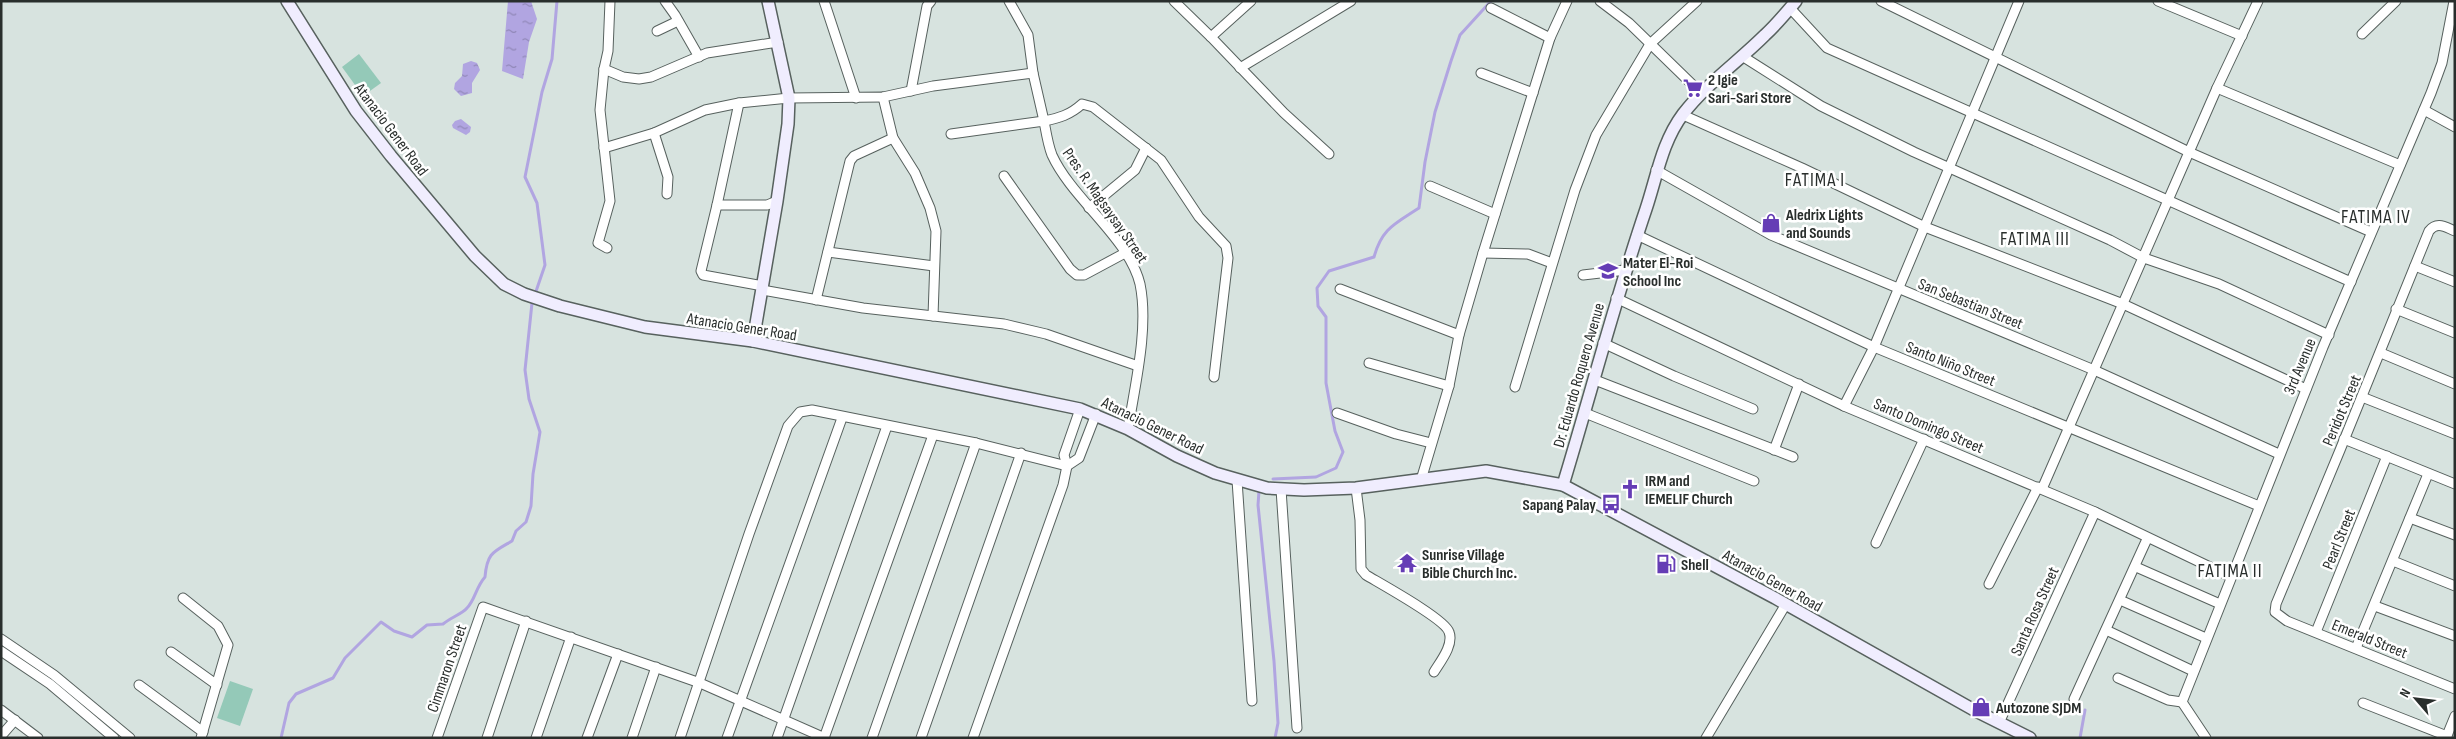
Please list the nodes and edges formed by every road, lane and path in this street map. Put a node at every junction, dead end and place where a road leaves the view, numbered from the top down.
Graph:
1 (287, 1) edge
2 (610, 1) edge
3 (664, 1) edge
4 (768, 1) edge
5 (824, 1) edge
6 (931, 1) edge
7 (1009, 1) edge
8 (1174, 1) edge
9 (1251, 1) edge
10 (1351, 1) edge
11 (1568, 1) edge
12 (1697, 1) edge
13 (1881, 1) edge
14 (2019, 1) edge
15 (2158, 1) edge
16 (2258, 1) edge
17 (2396, 1) edge
18 (2454, 1) edge
19 (1605, 2) edge
20 (1793, 4) edge
21 (1491, 8) dead end
22 (678, 21) junction
23 (657, 31) dead end
24 (2362, 34) dead end
25 (2242, 36) junction
26 (1212, 37) junction
27 (1550, 38) junction
28 (778, 42) junction
29 (1650, 44) junction
30 (1742, 56) junction
31 (699, 57) junction
32 (1995, 58) junction
33 (1240, 68) junction
34 (604, 69) junction
35 (1481, 73) dead end
36 (1033, 74) junction
37 (2217, 88) junction
38 (911, 91) junction
39 (1533, 93) junction
40 (1702, 93) junction
41 (789, 98) junction
42 (856, 98) junction
43 (883, 98) junction
44 (739, 103) junction
45 (2424, 110) junction
46 (1972, 112) junction
47 (1683, 115) junction
48 (1044, 121) junction
49 (2455, 127) edge
50 (654, 133) junction
51 (951, 134) dead end
52 (893, 138) junction
53 (604, 148) junction
54 (1146, 148) junction
55 (2189, 152) junction
56 (1329, 154) dead end
57 (2400, 165) junction
58 (1950, 169) junction
59 (1656, 170) junction
60 (1004, 176) dead end
61 (1430, 186) dead end
62 (667, 194) dead end
63 (2169, 200) junction
64 (777, 201) junction
65 (717, 205) junction
66 (1089, 208) junction
67 (1495, 214) junction
68 (1925, 227) junction
69 (2455, 231) edge
70 (2372, 232) junction
71 (1637, 235) junction
72 (607, 248) dead end
73 (828, 252) junction
74 (1125, 253) junction
75 (1483, 253) junction
76 (2144, 258) junction
77 (1552, 263) junction
78 (934, 266) junction
79 (2415, 266) junction
80 (1626, 270) junction
81 (1583, 275) dead end
82 (2351, 282) junction
83 (2455, 282) edge
84 (762, 288) junction
85 (1340, 289) dead end
86 (1898, 289) junction
87 (1616, 298) junction
88 (816, 300) junction
89 (2123, 304) junction
90 (2396, 309) junction
91 (933, 316) junction
92 (2455, 333) edge
93 (1459, 335) junction
94 (2328, 336) junction
95 (753, 341) junction
96 (1604, 343) junction
97 (1874, 348) junction
98 (2381, 353) junction
99 (1369, 363) dead end
100 (1138, 366) junction
101 (2094, 370) junction
102 (1214, 377) dead end
103 (1595, 380) junction
104 (1799, 384) junction
105 (2455, 384) edge
106 (1449, 386) junction
107 (1515, 387) dead end
108 (2306, 389) junction
109 (2362, 397) junction
110 (1844, 406) junction
111 (1753, 409) dead end
112 (1080, 410) junction
113 (1337, 412) dead end
114 (1585, 413) junction
115 (1096, 414) junction
116 (842, 418) junction
117 (887, 426) junction
118 (2069, 428) junction
119 (1128, 429) junction
120 (2455, 434) edge
121 (932, 435) junction
122 (1924, 439) junction
123 (2344, 440) junction
124 (976, 443) junction
125 (1431, 443) junction
126 (1774, 450) junction
127 (1021, 453) junction
128 (2279, 454) junction
129 (2388, 456) junction
130 (1793, 458) dead end
131 (1068, 466) junction
132 (2428, 474) junction
133 (1237, 480) junction
134 (1421, 480) junction
135 (1754, 481) dead end
136 (2455, 484) edge
137 (1563, 485) junction
138 (1356, 488) junction
139 (2040, 488) junction
140 (1281, 489) junction
141 (2259, 506) junction
142 (2095, 512) junction
143 (2410, 518) junction
144 (2455, 535) edge
145 (2147, 539) junction
146 (1876, 543) dead end
147 (2393, 561) junction
148 (2136, 567) junction
149 (2231, 578) junction
150 (1989, 584) dead end
151 (2455, 586) edge
152 (183, 598) dead end
153 (2120, 600) junction
154 (1786, 604) junction
155 (2220, 604) junction
156 (2375, 606) junction
157 (2275, 612) joint
158 (526, 621) junction
159 (2106, 630) junction
160 (2316, 632) junction
161 (2455, 636) edge
162 (571, 637) junction
163 (2206, 638) junction
164 (1, 639) edge
165 (2356, 648) junction
166 (1, 651) edge
167 (171, 652) dead end
168 (618, 654) junction
169 (656, 667) junction
170 (2194, 671) junction
171 (1434, 672) dead end
172 (2118, 678) dead end
173 (700, 683) junction
174 (139, 685) dead end
175 (217, 685) junction
176 (2455, 689) edge
177 (2074, 699) dead end
178 (740, 700) junction
179 (1252, 701) dead end
180 (2182, 702) junction
181 (2363, 703) dead end
182 (1, 710) edge
183 (2455, 716) edge
184 (15, 720) junction
185 (784, 720) junction
186 (2000, 723) junction
187 (1297, 728) dead end
188 (202, 735) edge
189 (1, 736) edge
190 (126, 736) edge
191 (2447, 737) edge
192 (38, 738) edge
193 (114, 738) edge
194 (437, 738) edge
195 (487, 738) edge
196 (536, 738) edge
197 (587, 738) edge
198 (632, 738) edge
199 (680, 738) edge
200 (727, 738) edge
201 (777, 738) edge
202 (824, 738) edge
203 (872, 738) edge
204 (921, 738) edge
205 (973, 738) edge
206 (1706, 738) edge
207 (2030, 738) edge
208 (2206, 738) edge

1 - 95 main road, Atanacio Gener Road
2 - 34 street
3 - 22 street
4 - 28 main road
5 - 42 street
6 - 38 street
7 - 36 street, Pres. R. Magsaysay Street
8 - 26 street
9 - 26 street
10 - 33 street
11 - 27 street
12 - 29 street
13 - 32 street
14 - 32 street
15 - 25 street
16 - 25 street
17 - 24 street
18 - 45 street, 3rd Avenue
19 - 29 street
20 - 30 main road, Dr. Eduardo Roquero Avenue
20 - 46 street
21 - 27 street
22 - 23 street
22 - 31 street
25 - 37 street
26 - 33 street
27 - 39 street
28 - 31 street
28 - 41 main road
29 - 40 street
29 - 77 street
30 - 40 main road, Dr. Eduardo Roquero Avenue
30 - 58 street
31 - 34 street
32 - 46 street
32 - 55 street
33 - 56 street
34 - 53 street
35 - 39 street
36 - 38 street
36 - 48 street, Pres. R. Magsaysay Street
37 - 55 street
37 - 57 street
38 - 43 street
39 - 67 street
40 - 47 main road, Dr. Eduardo Roquero Avenue
41 - 42 street
41 - 44 street
41 - 64 main road
42 - 43 street
43 - 52 street
44 - 50 street
44 - 65 street
45 - 49 street
45 - 57 street, 3rd Avenue
46 - 58 street
46 - 63 street
47 - 59 main road, Dr. Eduardo Roquero Avenue
47 - 68 street
48 - 51 street
48 - 54 street
48 - 66 street, Pres. R. Magsaysay Street
50 - 53 street
50 - 62 street
52 - 73 street
52 - 78 street
53 - 72 street
54 - 66 street
54 - 102 street
55 - 63 street
55 - 70 street
57 - 70 street, 3rd Avenue
58 - 68 street
58 - 76 street
59 - 71 main road, Dr. Eduardo Roquero Avenue
59 - 86 street, San Sebastian Street
60 - 74 street
61 - 67 street
63 - 76 street
63 - 82 street
64 - 65 street
64 - 84 main road
65 - 84 street
66 - 74 street, Pres. R. Magsaysay Street
67 - 75 street
68 - 86 street
68 - 89 street
69 - 79 street, Peridot Street
70 - 82 street, 3rd Avenue
71 - 80 main road, Dr. Eduardo Roquero Avenue
71 - 97 street, Santo Niño Street
73 - 78 street
73 - 88 street
74 - 100 street, Pres. R. Magsaysay Street
75 - 77 street
75 - 93 street
76 - 89 street
76 - 94 street
77 - 107 street
78 - 91 street
79 - 83 street
79 - 90 street, Peridot Street
80 - 81 street
80 - 87 main road, Dr. Eduardo Roquero Avenue
82 - 94 street, 3rd Avenue
84 - 88 street
84 - 95 main road
85 - 93 street
86 - 97 street
86 - 101 street, San Sebastian Street
87 - 96 main road, Dr. Eduardo Roquero Avenue
87 - 104 street, Santo Domingo Street
88 - 91 street
89 - 101 street
89 - 108 street
90 - 92 street
90 - 98 street, Peridot Street
91 - 100 street
93 - 106 street
94 - 108 street, 3rd Avenue
95 - 112 main road, Atanacio Gener Road
96 - 103 main road, Dr. Eduardo Roquero Avenue
96 - 111 street
97 - 110 street
97 - 118 street, Santo Niño Street
98 - 105 street
98 - 109 street, Peridot Street
99 - 106 street
100 - 119 street, Pres. R. Magsaysay Street
101 - 118 street
101 - 128 street, San Sebastian Street
103 - 114 main road, Dr. Eduardo Roquero Avenue
103 - 126 street
104 - 110 street, Santo Domingo Street
104 - 126 street
106 - 125 street
108 - 128 street, 3rd Avenue
109 - 120 street
109 - 123 street, Peridot Street
110 - 122 street, Santo Domingo Street
112 - 115 main road, Atanacio Gener Road
112 - 131 street
113 - 125 street
114 - 135 street
114 - 137 main road, Dr. Eduardo Roquero Avenue
115 - 119 main road, Atanacio Gener Road
115 - 131 street
116 - 117 street
116 - 173 street
116 - 178 street
117 - 121 street
117 - 185 street
118 - 139 street
118 - 141 street, Santo Niño Street
119 - 133 main road, Atanacio Gener Road
121 - 124 street
121 - 202 street
122 - 139 street, Santo Domingo Street
122 - 146 street
123 - 129 street
123 - 157 street, Peridot Street
124 - 127 street
124 - 203 street
125 - 134 street
126 - 130 street
127 - 131 street
127 - 204 street
128 - 141 street, 3rd Avenue
129 - 132 street
129 - 160 street, Pearl Street
131 - 205 street
132 - 136 street
132 - 143 street
133 - 140 main road, Atanacio Gener Road
133 - 179 street
134 - 137 main road, Atanacio Gener Road
134 - 138 main road, Atanacio Gener Road
137 - 154 main road, Atanacio Gener Road
138 - 140 main road, Atanacio Gener Road
138 - 171 street
139 - 142 street, Santo Domingo Street
139 - 150 street
140 - 187 street
141 - 149 street, 3rd Avenue
142 - 145 street, Santo Domingo Street
142 - 186 street, Santa Rosa Street
143 - 144 street
143 - 147 street
145 - 148 street
145 - 149 street, Santo Domingo Street
147 - 151 street
147 - 156 street
148 - 153 street
148 - 155 street
149 - 155 street, 3rd Avenue
152 - 175 street
153 - 159 street
153 - 163 street
154 - 186 main road, Atanacio Gener Road
154 - 206 street
155 - 163 street, 3rd Avenue
156 - 161 street
156 - 165 street
157 - 160 street, Emerald Street
158 - 162 street
158 - 194 street, Cimmaron Street
158 - 195 street
159 - 170 street
159 - 177 street
160 - 165 street, Emerald Street
162 - 168 street
162 - 196 street
163 - 170 street, 3rd Avenue
164 - 190 street
165 - 176 street, Emerald Street
166 - 193 street
167 - 175 street
168 - 169 street
168 - 197 street
169 - 173 street
169 - 198 street
170 - 180 street, 3rd Avenue
172 - 180 street
173 - 178 street
173 - 199 street
174 - 188 street
175 - 188 street
178 - 185 street
178 - 200 street
180 - 208 street
181 - 191 street
182 - 184 street
183 - 191 street
184 - 189 street
184 - 192 street
185 - 201 street
185 - 202 street
186 - 207 main road, Atanacio Gener Road

